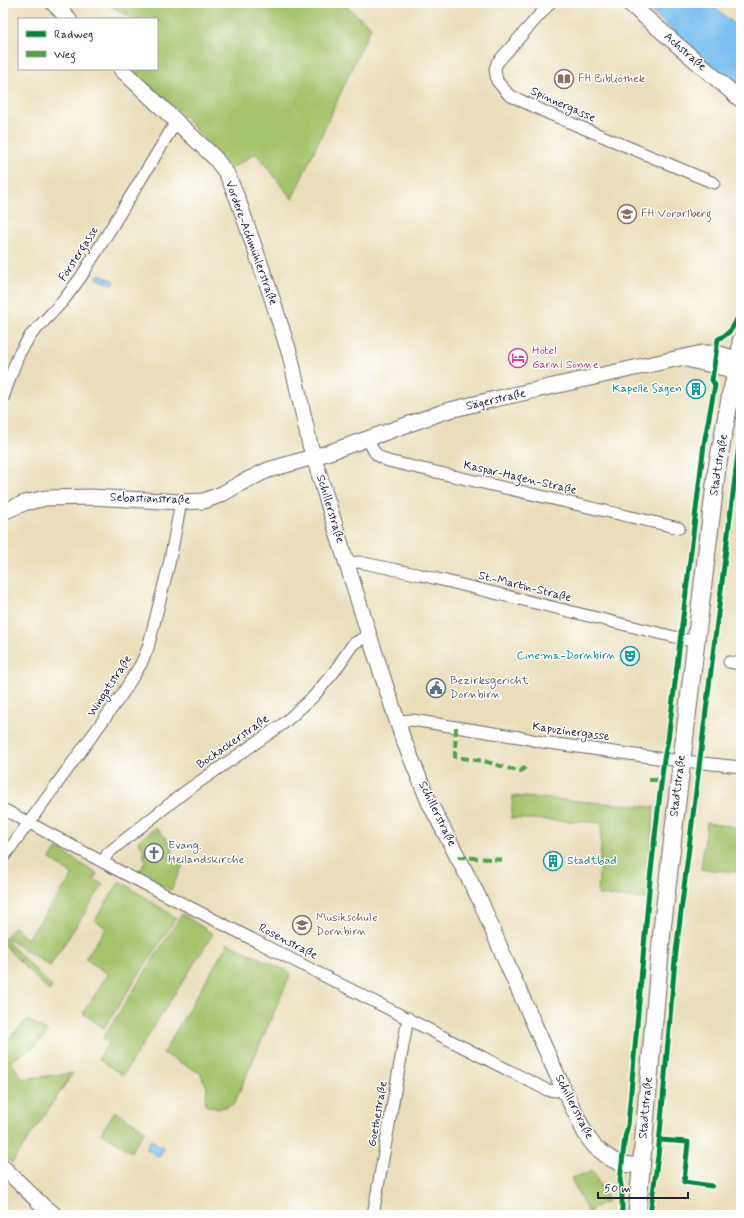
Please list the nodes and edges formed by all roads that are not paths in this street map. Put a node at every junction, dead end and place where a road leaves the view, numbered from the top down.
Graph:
1 (52, 3) edge
2 (550, 3) edge
3 (629, 3) edge
4 (68, 18) edge
5 (122, 70) edge
6 (741, 100) edge
7 (176, 122) junction
8 (714, 183) dead end
9 (741, 341) edge
10 (739, 363) edge
11 (3, 398) edge
12 (368, 438) junction
13 (314, 457) junction
14 (181, 502) junction
15 (3, 512) edge
16 (679, 528) dead end
17 (347, 563) junction
18 (368, 635) junction
19 (696, 641) junction
20 (729, 662) dead end
21 (741, 664) edge
22 (398, 721) junction
23 (681, 760) junction
24 (741, 767) edge
25 (3, 809) edge
26 (29, 823) junction
27 (3, 858) edge
28 (103, 862) junction
29 (408, 1018) junction
30 (563, 1088) junction
31 (642, 1161) junction
32 (3, 1167) edge
33 (54, 1215) edge
34 (373, 1215) edge
35 (637, 1215) edge

1 - 4 street
2 - 8 street, Spinnergasse
3 - 6 street, Achstraße
5 - 7 street, Vordere-Achmühlerstraße
7 - 11 street, Förstergasse
7 - 13 street, Vordere-Achmühlerstraße
9 - 10 main road, Stadtstraße
10 - 12 street, Sägerstraße
10 - 19 main road, Stadtstraße
12 - 13 street, Sägerstraße
12 - 16 street, Kaspar-Hagen-Straße
13 - 14 street, Sebastianstraße
13 - 17 street, Schillerstraße
14 - 15 street, Sebastianstraße
14 - 26 street, Wingatstraße
17 - 18 street, Schillerstraße
17 - 19 street, St.-Martin-Straße
18 - 22 street, Schillerstraße
18 - 28 street, Bockackerstraße
19 - 23 main road, Stadtstraße
20 - 21 street
22 - 23 street, Kapuzinergasse
22 - 30 street, Schillerstraße
23 - 24 street, Kapuzinergasse
23 - 31 main road, Stadtstraße
25 - 26 street, Rosenstraße
26 - 27 street, Wingatstraße
26 - 28 street, Rosenstraße
28 - 29 street, Rosenstraße
29 - 30 street, Rosenstraße
29 - 34 street, Goethestraße
30 - 31 street, Schillerstraße
31 - 35 main road, Stadtstraße
32 - 33 street

